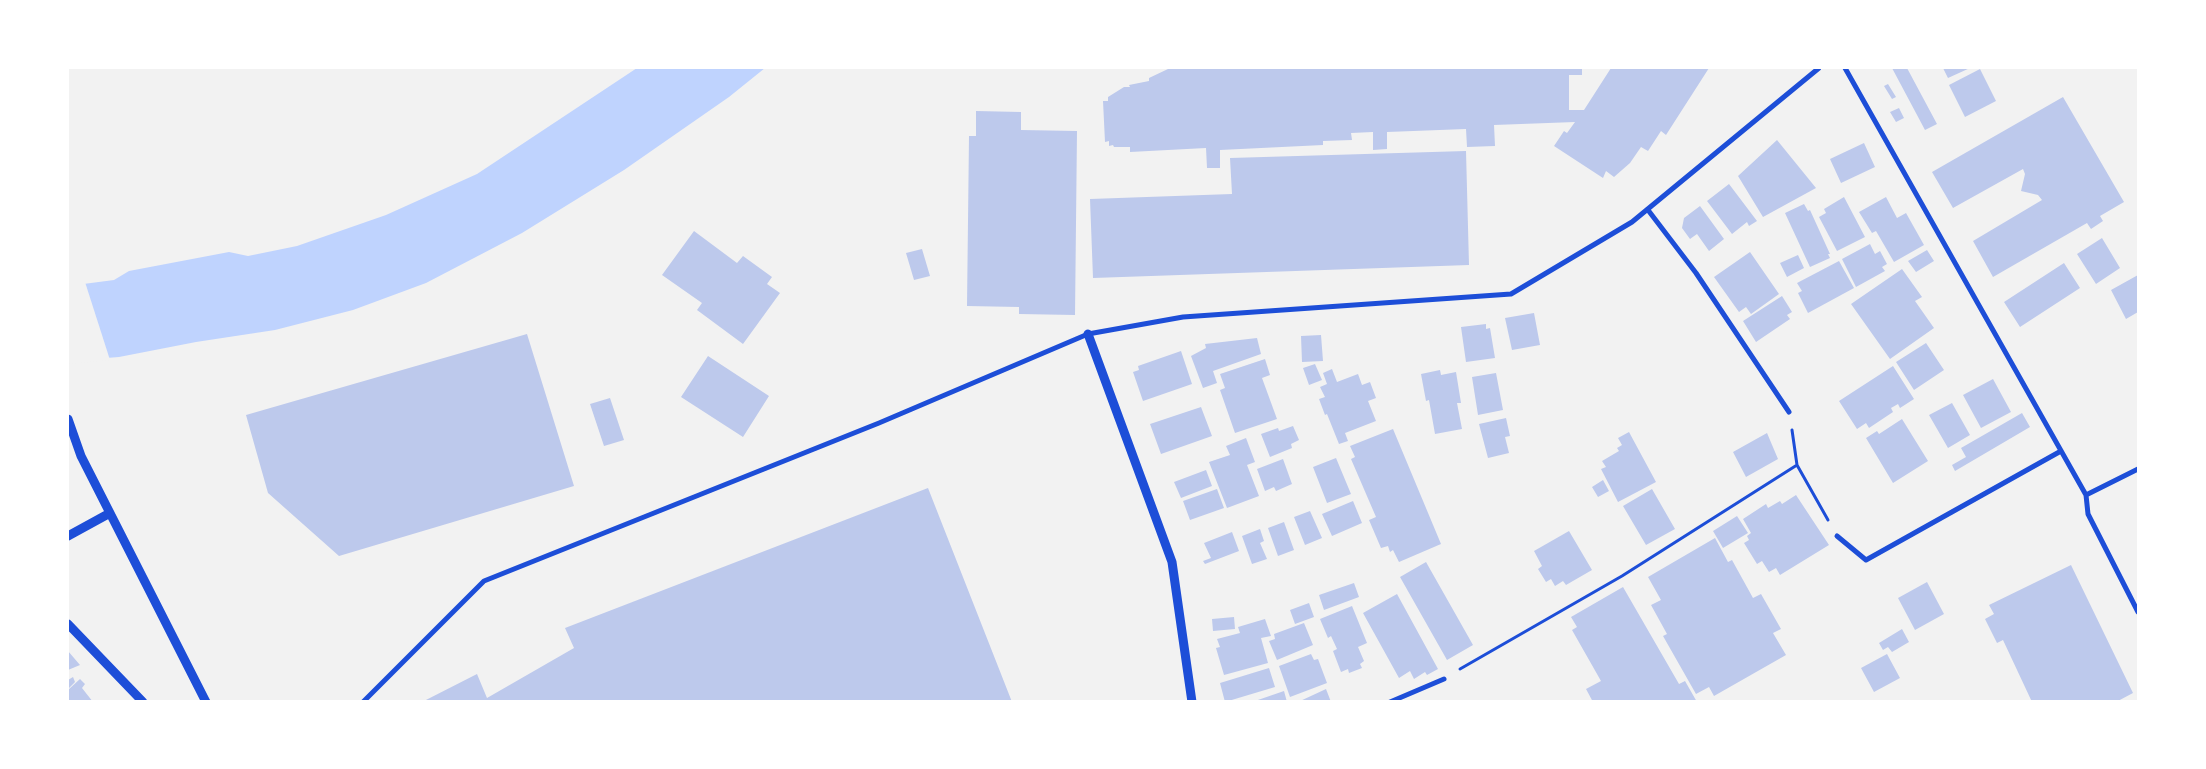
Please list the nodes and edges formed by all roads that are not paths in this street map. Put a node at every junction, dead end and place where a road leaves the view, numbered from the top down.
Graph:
1 (1819, 68) edge
2 (1846, 68) edge
3 (1648, 210) junction
4 (1088, 334) junction
5 (1788, 412) road end
6 (68, 419) edge
7 (2061, 451) junction
8 (2138, 469) edge
9 (2086, 495) junction
10 (110, 512) junction
11 (68, 536) edge
12 (1837, 536) road end
13 (2138, 612) edge
14 (68, 624) edge
15 (1444, 679) road end
16 (143, 702) edge
17 (206, 702) edge
18 (363, 702) edge
19 (1192, 702) edge
20 (1390, 702) edge

1 - 3 street
2 - 7 street
3 - 4 street
3 - 5 street
4 - 18 street
4 - 19 street
6 - 10 street
7 - 9 street
7 - 12 street
8 - 9 street
9 - 13 street
10 - 11 street
10 - 17 street
14 - 16 street
15 - 20 street

